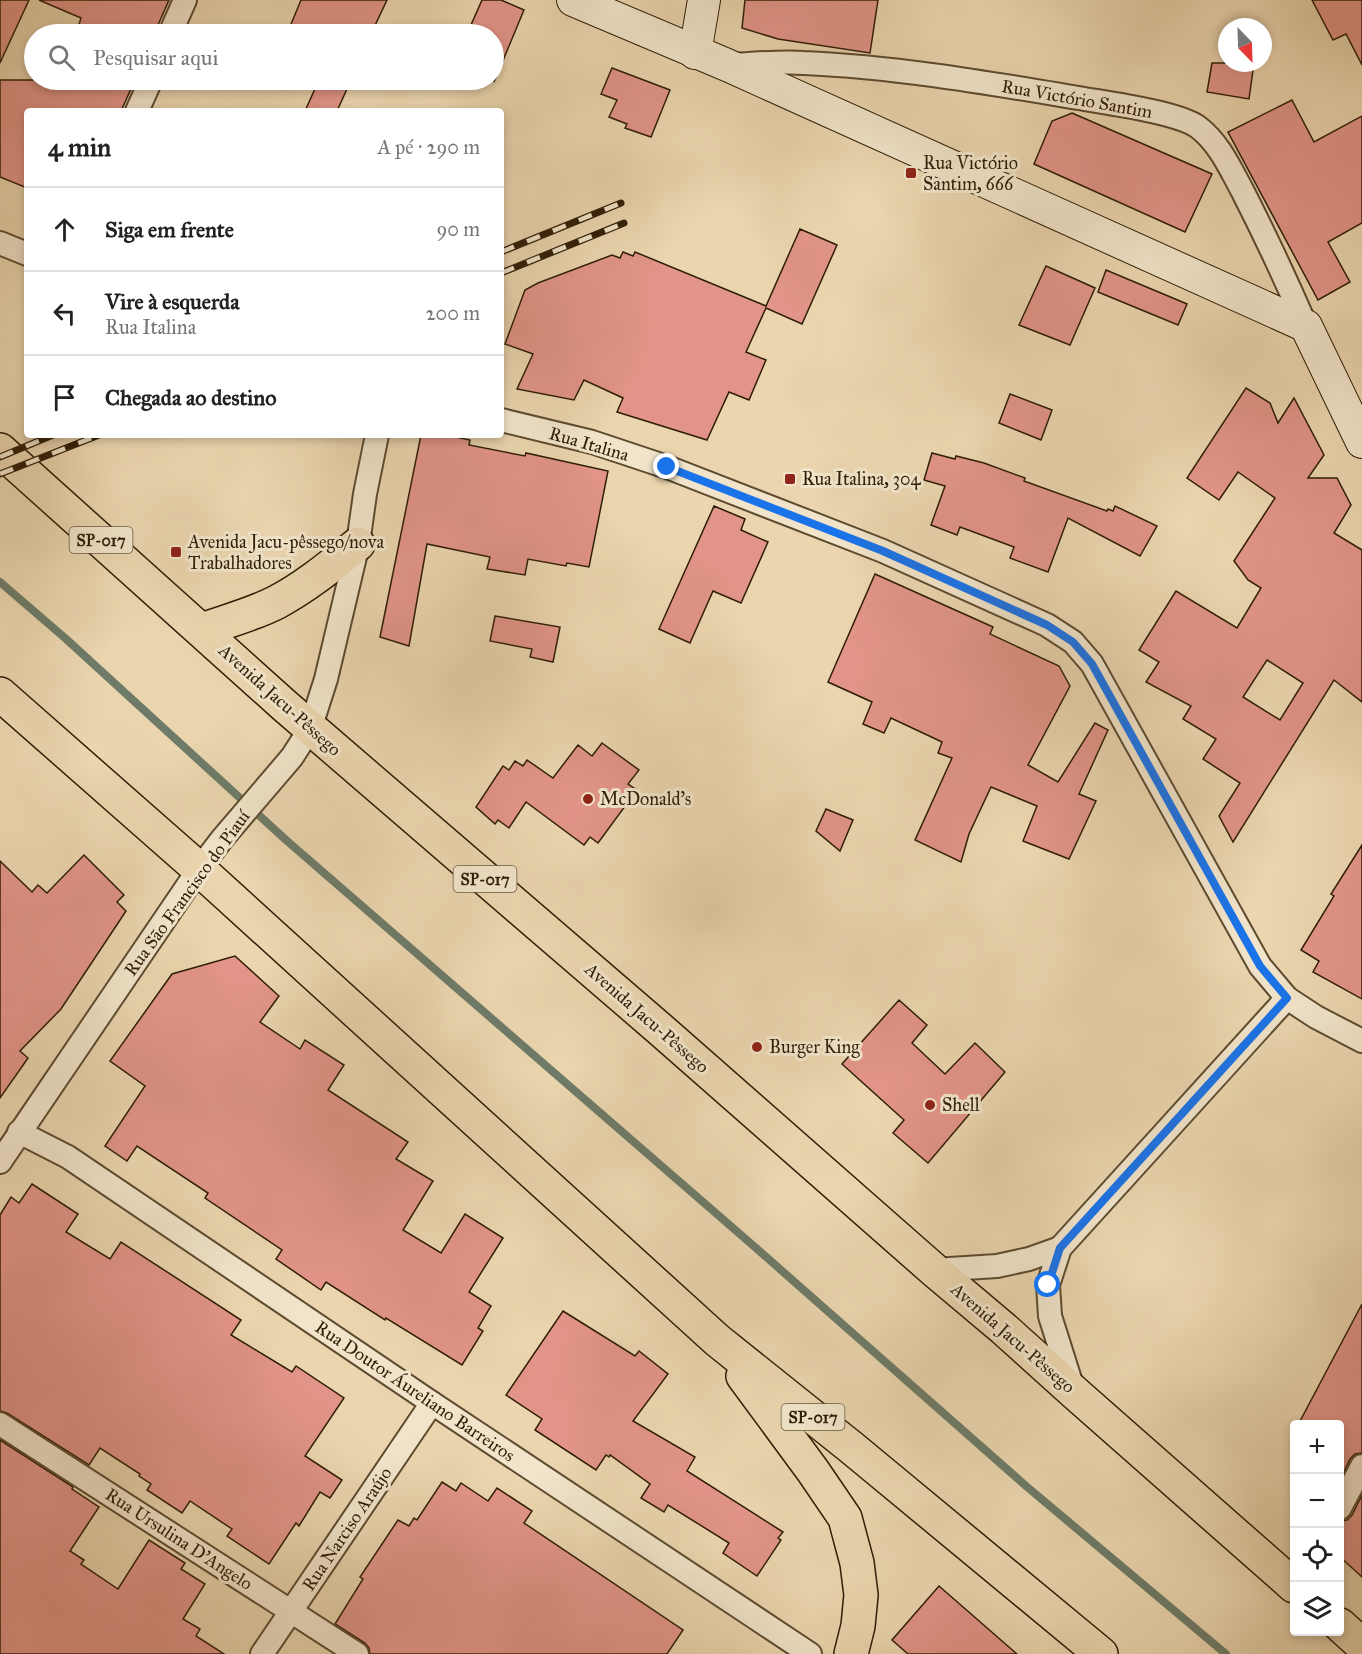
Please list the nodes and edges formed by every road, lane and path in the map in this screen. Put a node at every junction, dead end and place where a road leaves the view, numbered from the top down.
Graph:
1 (185, 0) edge
2 (573, 0) edge
3 (704, 0) edge
4 (174, 24) edge
5 (694, 53) junction
6 (727, 65) junction
7 (146, 90) edge
8 (138, 108) edge
9 (0, 243) edge
10 (24, 253) edge
11 (1306, 326) junction
12 (504, 421) edge
13 (376, 438) edge
14 (1362, 442) edge
15 (0, 450) edge
16 (358, 544) junction
17 (202, 630) junction
18 (0, 694) edge
19 (310, 729) junction
20 (199, 869) junction
21 (1287, 998) junction
22 (1362, 1041) edge
23 (20, 1132) junction
24 (0, 1162) edge
25 (1060, 1248) junction
26 (934, 1270) junction
27 (717, 1340) junction
28 (1075, 1393) junction
29 (432, 1403) junction
30 (0, 1424) edge
31 (1362, 1466) edge
32 (1344, 1500) edge
33 (1290, 1582) edge
34 (291, 1611) junction
35 (1344, 1629) edge
36 (1362, 1645) edge
37 (262, 1654) edge
38 (357, 1654) edge
39 (810, 1654) edge
40 (851, 1654) edge
41 (1101, 1654) edge

1 - 4 street
2 - 5 main road, Rua Victório Santim
3 - 5 main road
5 - 6 main road, Rua Victório Santim
6 - 11 main road, Rua Victório Santim
6 - 11 street, Rua Victório Santim
7 - 8 street
9 - 10 street
11 - 14 main road, Rua Victório Santim
12 - 21 street, Rua Italina
13 - 16 street, Rua São Francisco do Piauí
15 - 17 highway, Avenida Jacu-Pêssego / SP-017
16 - 17 highway
16 - 19 street, Rua São Francisco do Piauí
17 - 19 highway, Avenida Jacu-Pêssego / SP-017
18 - 20 highway, SP-017
19 - 20 street, Rua São Francisco do Piauí
19 - 26 highway, Avenida Jacu-Pêssego / SP-017
20 - 23 street, Rua São Francisco do Piauí
20 - 27 highway, SP-017
21 - 22 street, Rua Italina
21 - 25 street
23 - 24 street, Rua São Francisco do Piauí
23 - 29 street, Rua Doutor Áureliano Barreiros
25 - 26 street
25 - 28 street
26 - 28 highway, Avenida Jacu-Pêssego / SP-017
27 - 40 highway
27 - 41 highway, SP-017
28 - 33 highway, Avenida Jacu-Pêssego / SP-017
29 - 34 street, Rua Narciso Araújo
29 - 39 street, Rua Doutor Áureliano Barreiros
30 - 34 street, Rua Ursulina D'Angelo
31 - 32 street
34 - 37 street, Rua Narciso Araújo
34 - 38 street, Rua Ursulina D'Angelo
35 - 36 highway

